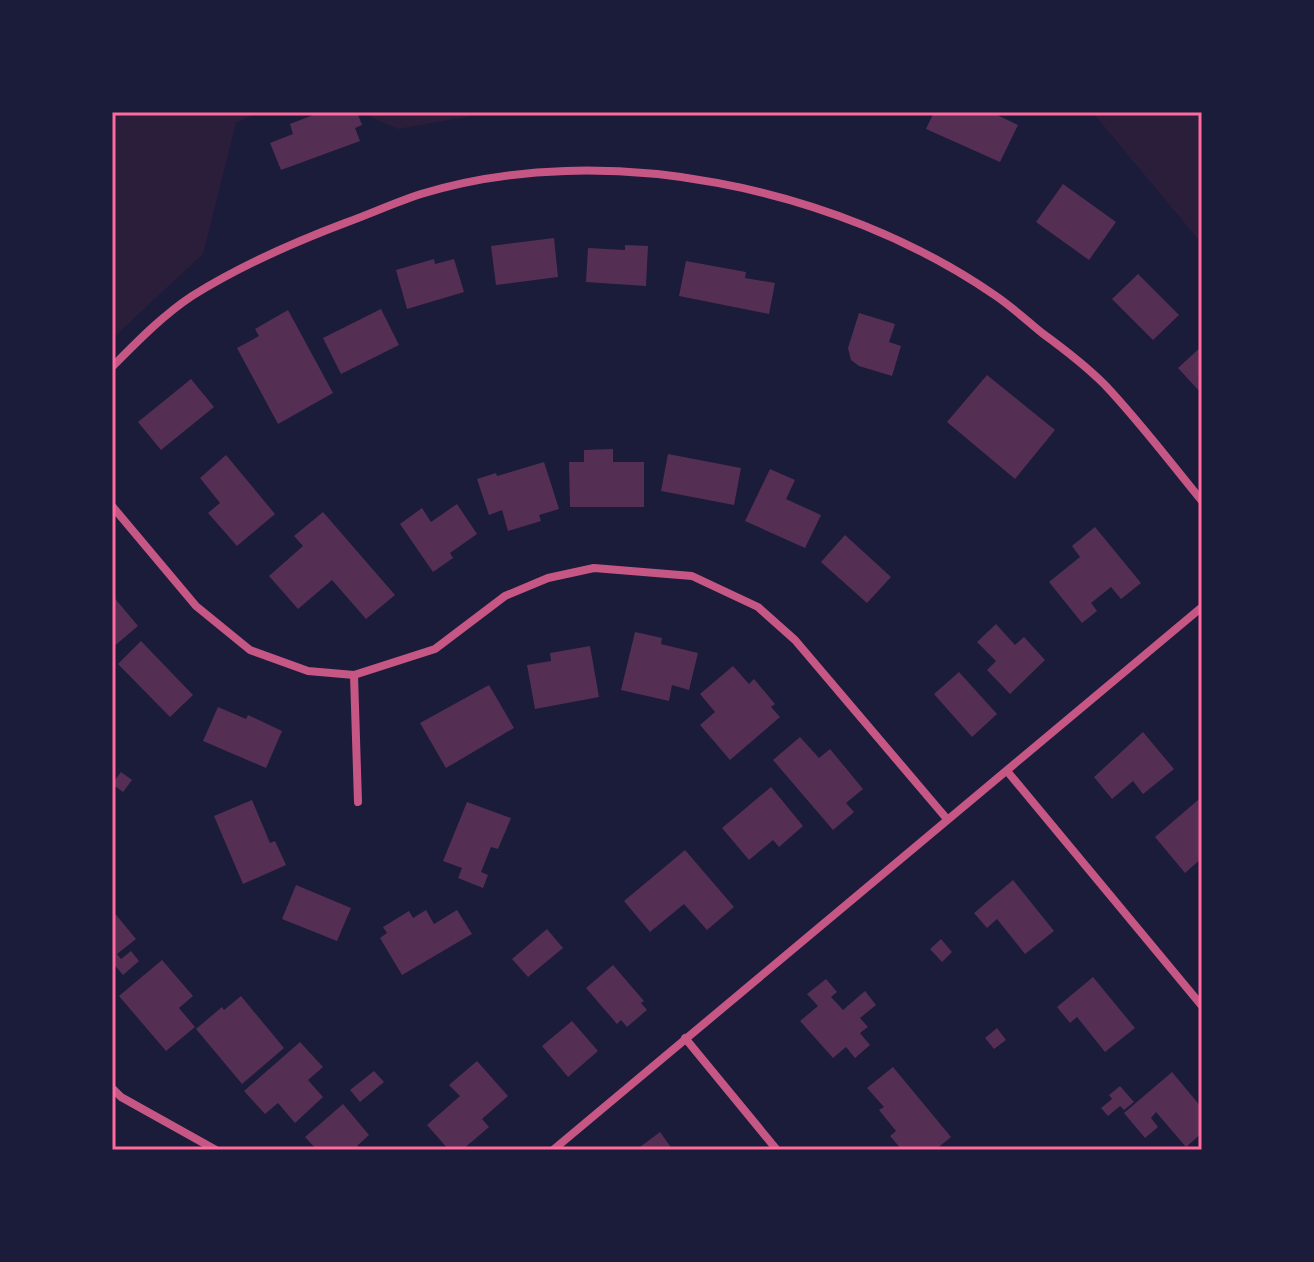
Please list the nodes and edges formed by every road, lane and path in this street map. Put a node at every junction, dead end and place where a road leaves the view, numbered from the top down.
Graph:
1 (112, 367) edge
2 (1202, 501) edge
3 (112, 506) edge
4 (1202, 607) edge
5 (354, 675) junction
6 (1007, 771) junction
7 (358, 802) dead end
8 (947, 819) junction
9 (1202, 1006) edge
10 (685, 1038) junction
11 (112, 1088) edge
12 (216, 1150) edge
13 (553, 1150) edge
14 (777, 1150) edge

1 - 2 street
3 - 5 street
4 - 6 street
5 - 7 street
5 - 8 street
6 - 8 street
6 - 9 street
8 - 10 street
10 - 13 street
10 - 14 street
11 - 12 street

